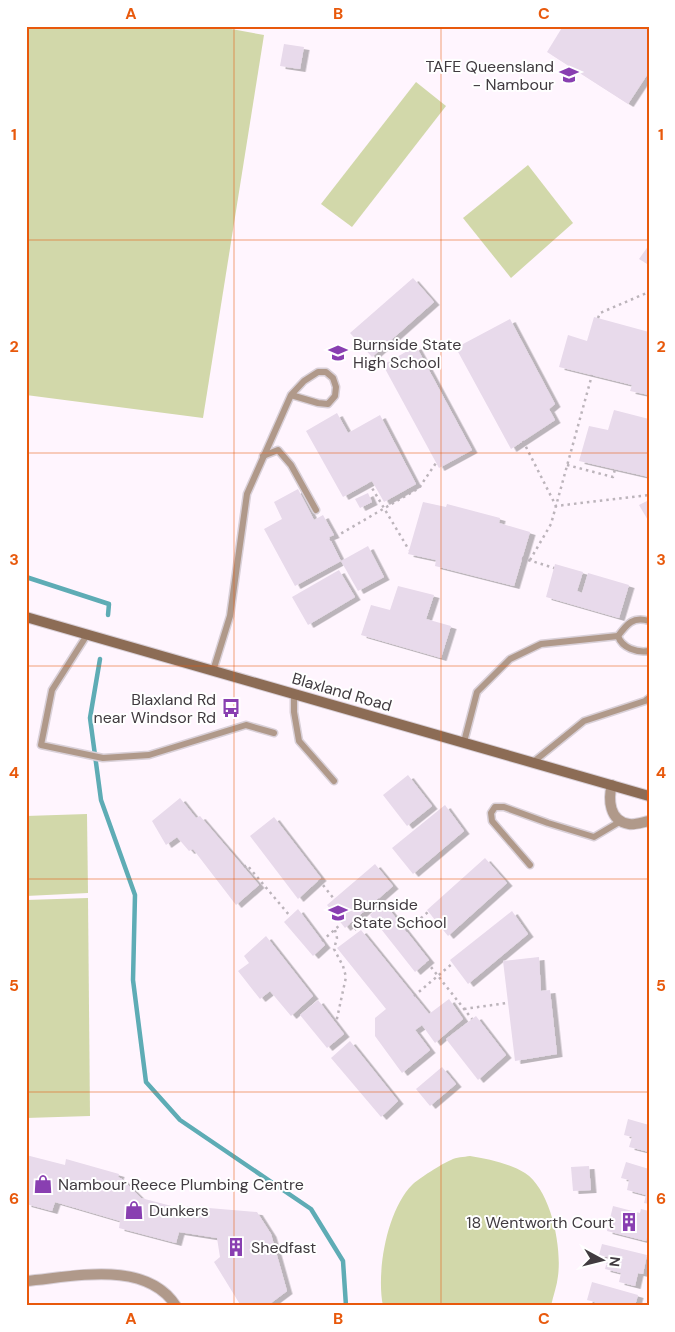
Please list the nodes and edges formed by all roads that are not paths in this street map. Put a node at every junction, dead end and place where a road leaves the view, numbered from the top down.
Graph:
1 (291, 395) junction
2 (263, 456) junction
3 (316, 510) dead end
4 (26, 617) edge
5 (649, 620) edge
6 (87, 635) junction
7 (618, 636) junction
8 (649, 651) edge
9 (213, 671) junction
10 (294, 694) junction
11 (649, 698) edge
12 (274, 733) dead end
13 (464, 742) junction
14 (532, 762) junction
15 (334, 781) dead end
16 (612, 785) junction
17 (649, 796) edge
18 (649, 821) edge
19 (621, 822) junction
20 (530, 865) dead end
21 (26, 1281) edge
22 (176, 1306) edge

1 - 1 lane
1 - 2 lane
2 - 3 lane
2 - 9 lane
4 - 6 street, Blaxland Road
5 - 7 lane
6 - 9 street, Blaxland Road
6 - 12 lane
7 - 8 lane
7 - 13 lane
9 - 10 street, Blaxland Road
10 - 13 street, Blaxland Road
10 - 15 lane
11 - 14 lane
13 - 14 street, Blaxland Road
14 - 16 street, Blaxland Road
16 - 17 street, Blaxland Road
16 - 19 street
18 - 19 street
19 - 20 lane
21 - 22 street

